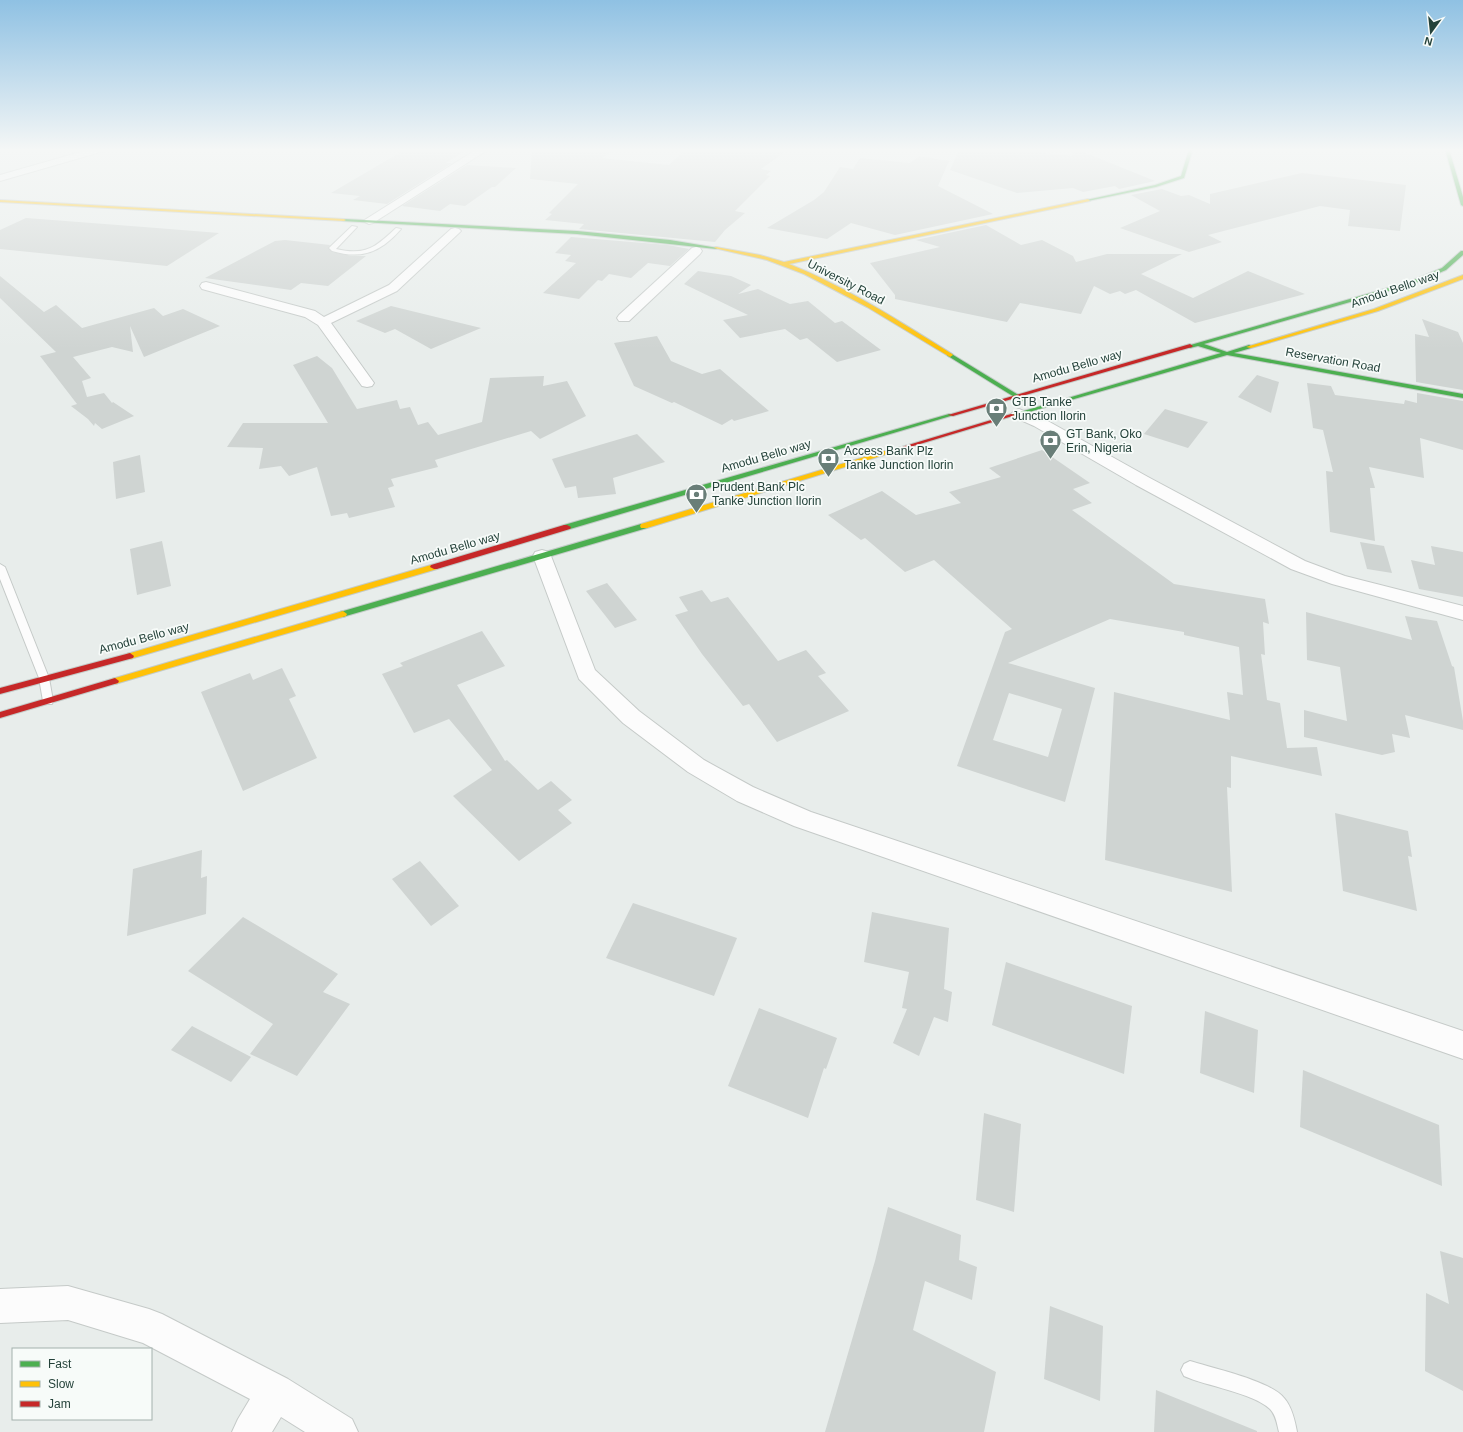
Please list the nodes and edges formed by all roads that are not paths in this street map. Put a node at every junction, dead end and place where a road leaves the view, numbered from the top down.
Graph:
1 (199, 216) edge
2 (243, 216) edge
3 (373, 216) edge
4 (1007, 216) edge
5 (361, 223) junction
6 (398, 229) junction
7 (455, 231) junction
8 (696, 251) junction
9 (1463, 252) edge
10 (784, 264) junction
11 (1463, 277) edge
12 (798, 280) dead end
13 (206, 286) dead end
14 (811, 286) dead end
15 (824, 291) dead end
16 (624, 318) dead end
17 (323, 322) junction
18 (1199, 344) junction
19 (1225, 353) junction
20 (367, 383) dead end
21 (1016, 396) junction
22 (1463, 396) edge
23 (993, 399) junction
24 (1018, 414) junction
25 (1038, 415) junction
26 (542, 556) junction
27 (0, 567) edge
28 (1463, 613) edge
29 (44, 678) junction
30 (0, 691) edge
31 (48, 701) junction
32 (0, 715) edge
33 (1463, 1045) edge
34 (0, 1306) edge
35 (1190, 1370) dead end
36 (275, 1392) junction
37 (251, 1432) edge
38 (339, 1432) edge
39 (1288, 1432) edge

1 - 5 main road, University Road
2 - 5 main road, University Road
3 - 5 street
4 - 10 main road
5 - 6 main road, University Road
5 - 6 lane
5 - 10 main road, University Road
6 - 7 main road, University Road
7 - 8 main road, University Road
7 - 17 street
8 - 12 main road, University Road
8 - 16 street
9 - 18 main road, Amodu Bello way
10 - 21 main road, University Road
11 - 19 main road, Amodu Bello way
13 - 17 street
14 - 15 main road, University Road
17 - 20 street
18 - 19 main road, Reservation Road
18 - 21 main road, Amodu Bello way
19 - 22 main road, Reservation Road
19 - 25 main road, Amodu Bello way
21 - 23 main road, Amodu Bello way
21 - 25 main road, University Road
23 - 24 main road
23 - 29 main road, Amodu Bello way
24 - 25 street
24 - 26 main road
25 - 28 street
26 - 31 main road
26 - 33 street
27 - 29 lane
29 - 30 main road, Amodu Bello way
29 - 31 lane
31 - 32 main road
34 - 36 street
35 - 39 lane
36 - 37 street
36 - 38 street

